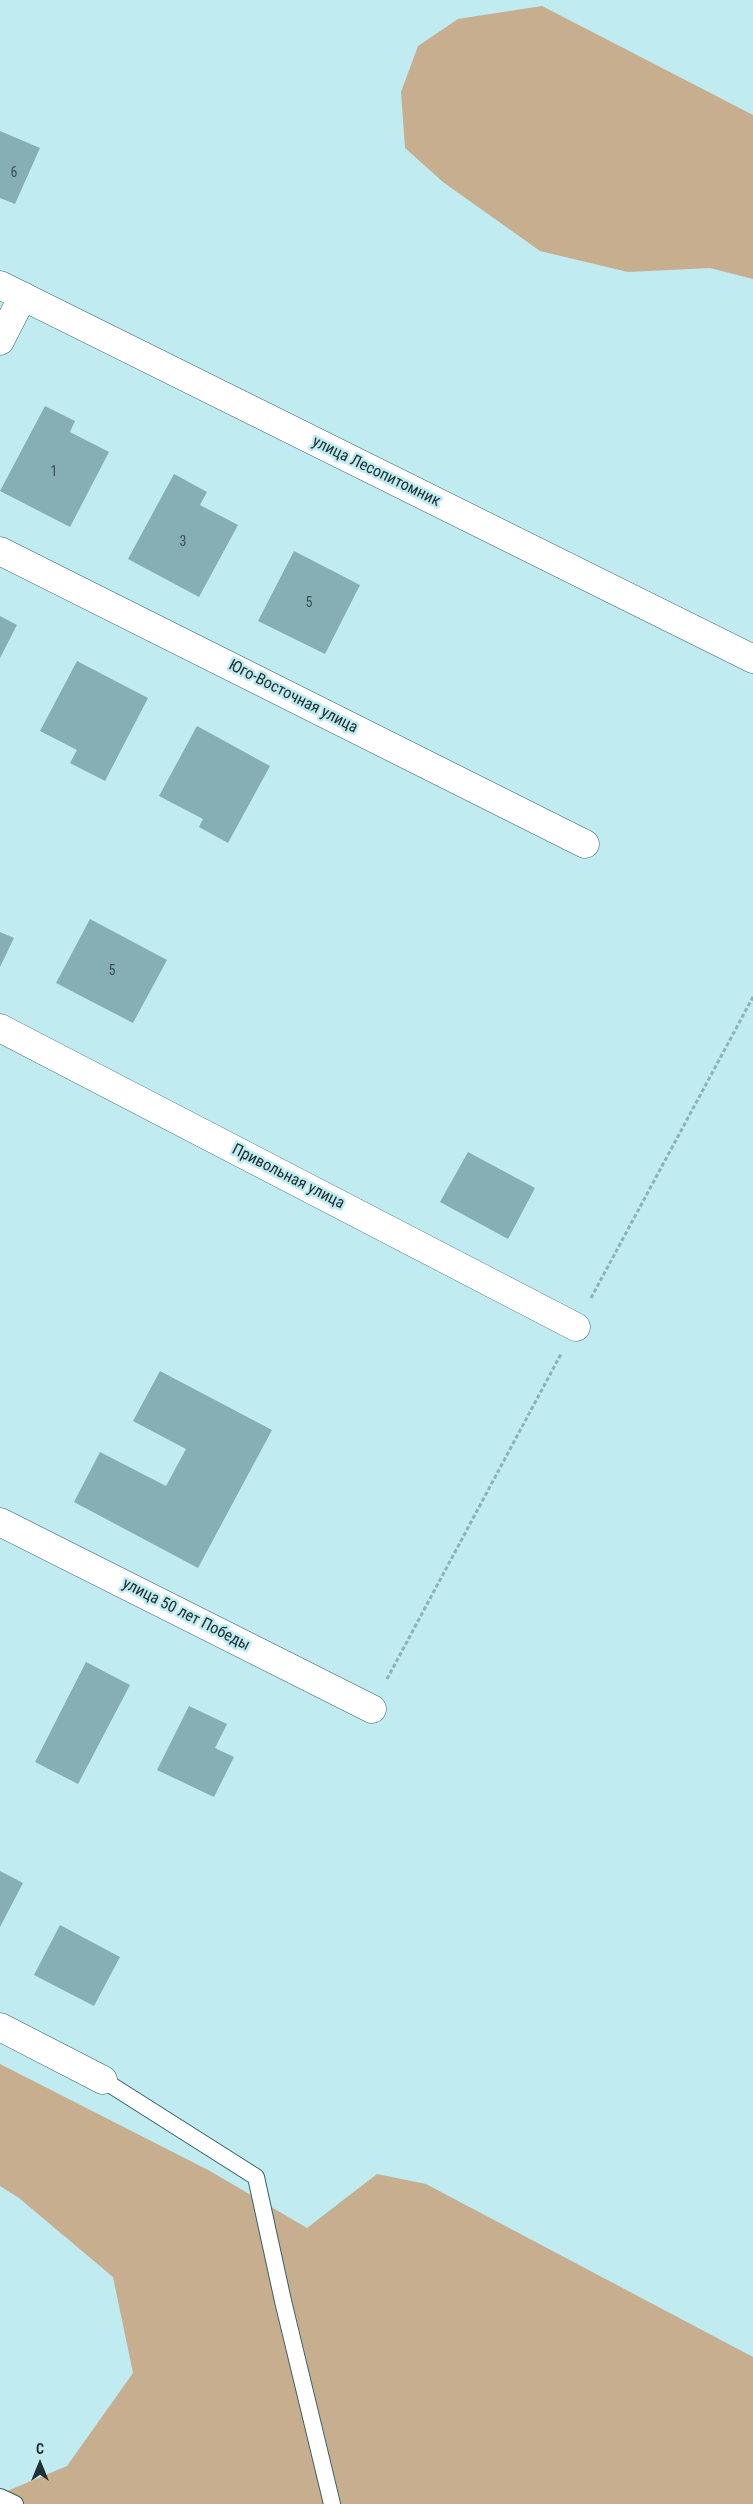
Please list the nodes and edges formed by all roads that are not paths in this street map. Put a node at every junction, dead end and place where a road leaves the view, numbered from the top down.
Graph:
1 (12, 290) edge
2 (0, 341) edge
3 (0, 551) edge
4 (753, 659) edge
5 (585, 844) dead end
6 (0, 1028) edge
7 (576, 1326) dead end
8 (0, 1522) edge
9 (372, 1709) dead end
10 (0, 2027) edge
11 (103, 2080) joint
12 (0, 2497) edge
13 (15, 2504) edge
14 (332, 2504) edge

1 - 2 street
1 - 4 street, улица Лесопитомник
3 - 5 street, Юго-Восточная улица
6 - 7 street, Привольная улица
8 - 9 street, улица 50 лет Победы
10 - 11 street
11 - 14 lane
12 - 13 lane

